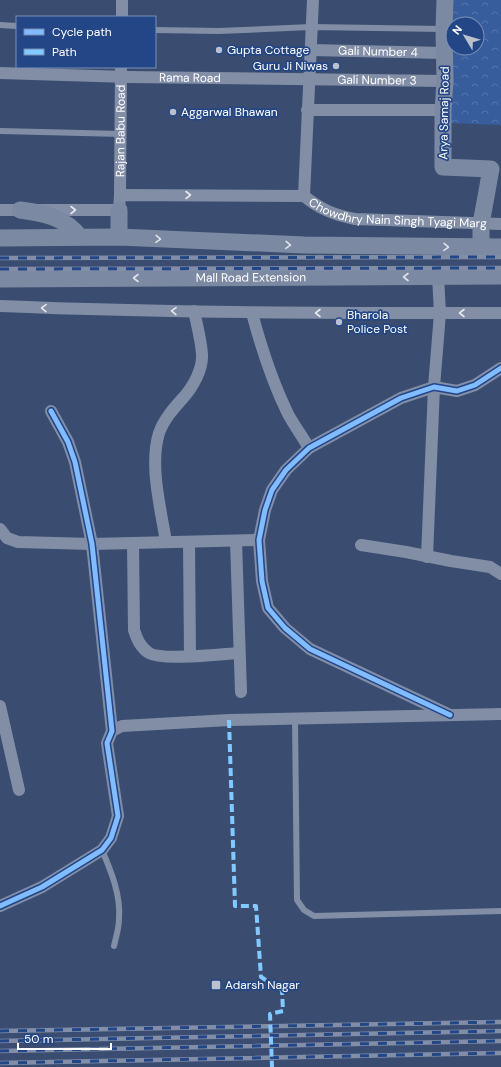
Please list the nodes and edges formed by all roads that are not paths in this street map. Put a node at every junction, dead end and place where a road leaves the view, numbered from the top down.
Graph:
1 (122, 0) edge
2 (313, 0) edge
3 (445, 0) edge
4 (122, 16) edge
5 (0, 25) edge
6 (16, 26) edge
7 (311, 27) junction
8 (444, 29) junction
9 (156, 30) edge
10 (310, 50) junction
11 (445, 53) joint
12 (445, 56) edge
13 (121, 72) edge
14 (0, 73) edge
15 (309, 79) junction
16 (445, 81) junction
17 (307, 110) junction
18 (443, 110) junction
19 (0, 131) edge
20 (122, 134) junction
21 (496, 169) edge
22 (304, 196) junction
23 (120, 203) junction
24 (0, 210) edge
25 (20, 210) junction
26 (481, 224) junction
27 (501, 224) edge
28 (80, 237) junction
29 (119, 237) junction
30 (0, 238) edge
31 (481, 247) junction
32 (501, 247) edge
33 (438, 276) junction
34 (501, 276) edge
35 (0, 278) edge
36 (0, 306) edge
37 (194, 311) junction
38 (252, 313) junction
39 (440, 313) junction
40 (501, 313) edge
41 (501, 368) edge
42 (434, 387) junction
43 (51, 411) dead end
44 (308, 448) junction
45 (0, 529) edge
46 (260, 540) junction
47 (236, 541) junction
48 (166, 542) junction
49 (189, 542) junction
50 (133, 543) junction
51 (92, 544) junction
52 (361, 545) dead end
53 (426, 556) junction
54 (501, 574) edge
55 (239, 653) junction
56 (190, 656) junction
57 (241, 692) dead end
58 (0, 706) edge
59 (501, 714) edge
60 (450, 715) junction
61 (294, 718) junction
62 (112, 731) junction
63 (19, 790) dead end
64 (102, 850) junction
65 (1, 903) edge
66 (501, 911) edge
67 (114, 946) dead end

1 - 4 street
2 - 7 street
3 - 8 main road, Arya Samaj Road
5 - 6 lane
7 - 8 lane
7 - 9 lane
7 - 10 street
8 - 11 main road, Arya Samaj Road
10 - 11 street, Gali Number 4
10 - 15 street
12 - 16 main road, Arya Samaj Road
13 - 14 street, Rama Road
13 - 15 street, Rama Road
13 - 20 street, Rajan Babu Road
15 - 16 street, Gali Number 3
15 - 17 street
16 - 18 main road, Arya Samaj Road
17 - 18 street
17 - 22 street
18 - 21 main road, Arya Samaj Road
19 - 20 lane
20 - 23 street, Rajan Babu Road
21 - 26 main road
23 -> 22 street, Chowdhry Nain Singh Tyagi Marg
22 - 26 street, Chowdhry Nain Singh Tyagi Marg
25 -> 23 street, Chowdhry Nain Singh Tyagi Marg
23 - 29 main road
24 - 25 street, Chowdhry Nain Singh Tyagi Marg
25 - 28 main road
26 - 27 street, Chowdhry Nain Singh Tyagi Marg
26 - 31 main road
28 - 29 main road
28 - 30 main road
29 -> 31 main road
31 - 32 main road
33 - 34 main road, Mall Road Extension
33 -> 35 main road, Mall Road Extension
33 - 39 street
37 -> 36 street
37 - 38 street
37 - 48 street
39 -> 38 street
38 - 44 street
40 -> 39 street
39 - 42 street
41 - 42 street
42 - 44 street
42 - 53 street
43 - 51 street
44 - 46 street
45 - 51 street
46 - 47 street
46 - 60 street
47 - 49 street
47 - 55 street
48 - 49 street
48 - 50 street
49 - 56 street
50 - 51 street
50 - 56 street
51 - 62 street
52 - 53 street
53 - 54 street
55 - 56 street
55 - 57 street
58 - 63 street
59 - 60 street
60 - 61 street
61 - 62 street
61 - 66 lane
62 - 64 street
64 - 65 street
64 - 67 lane

